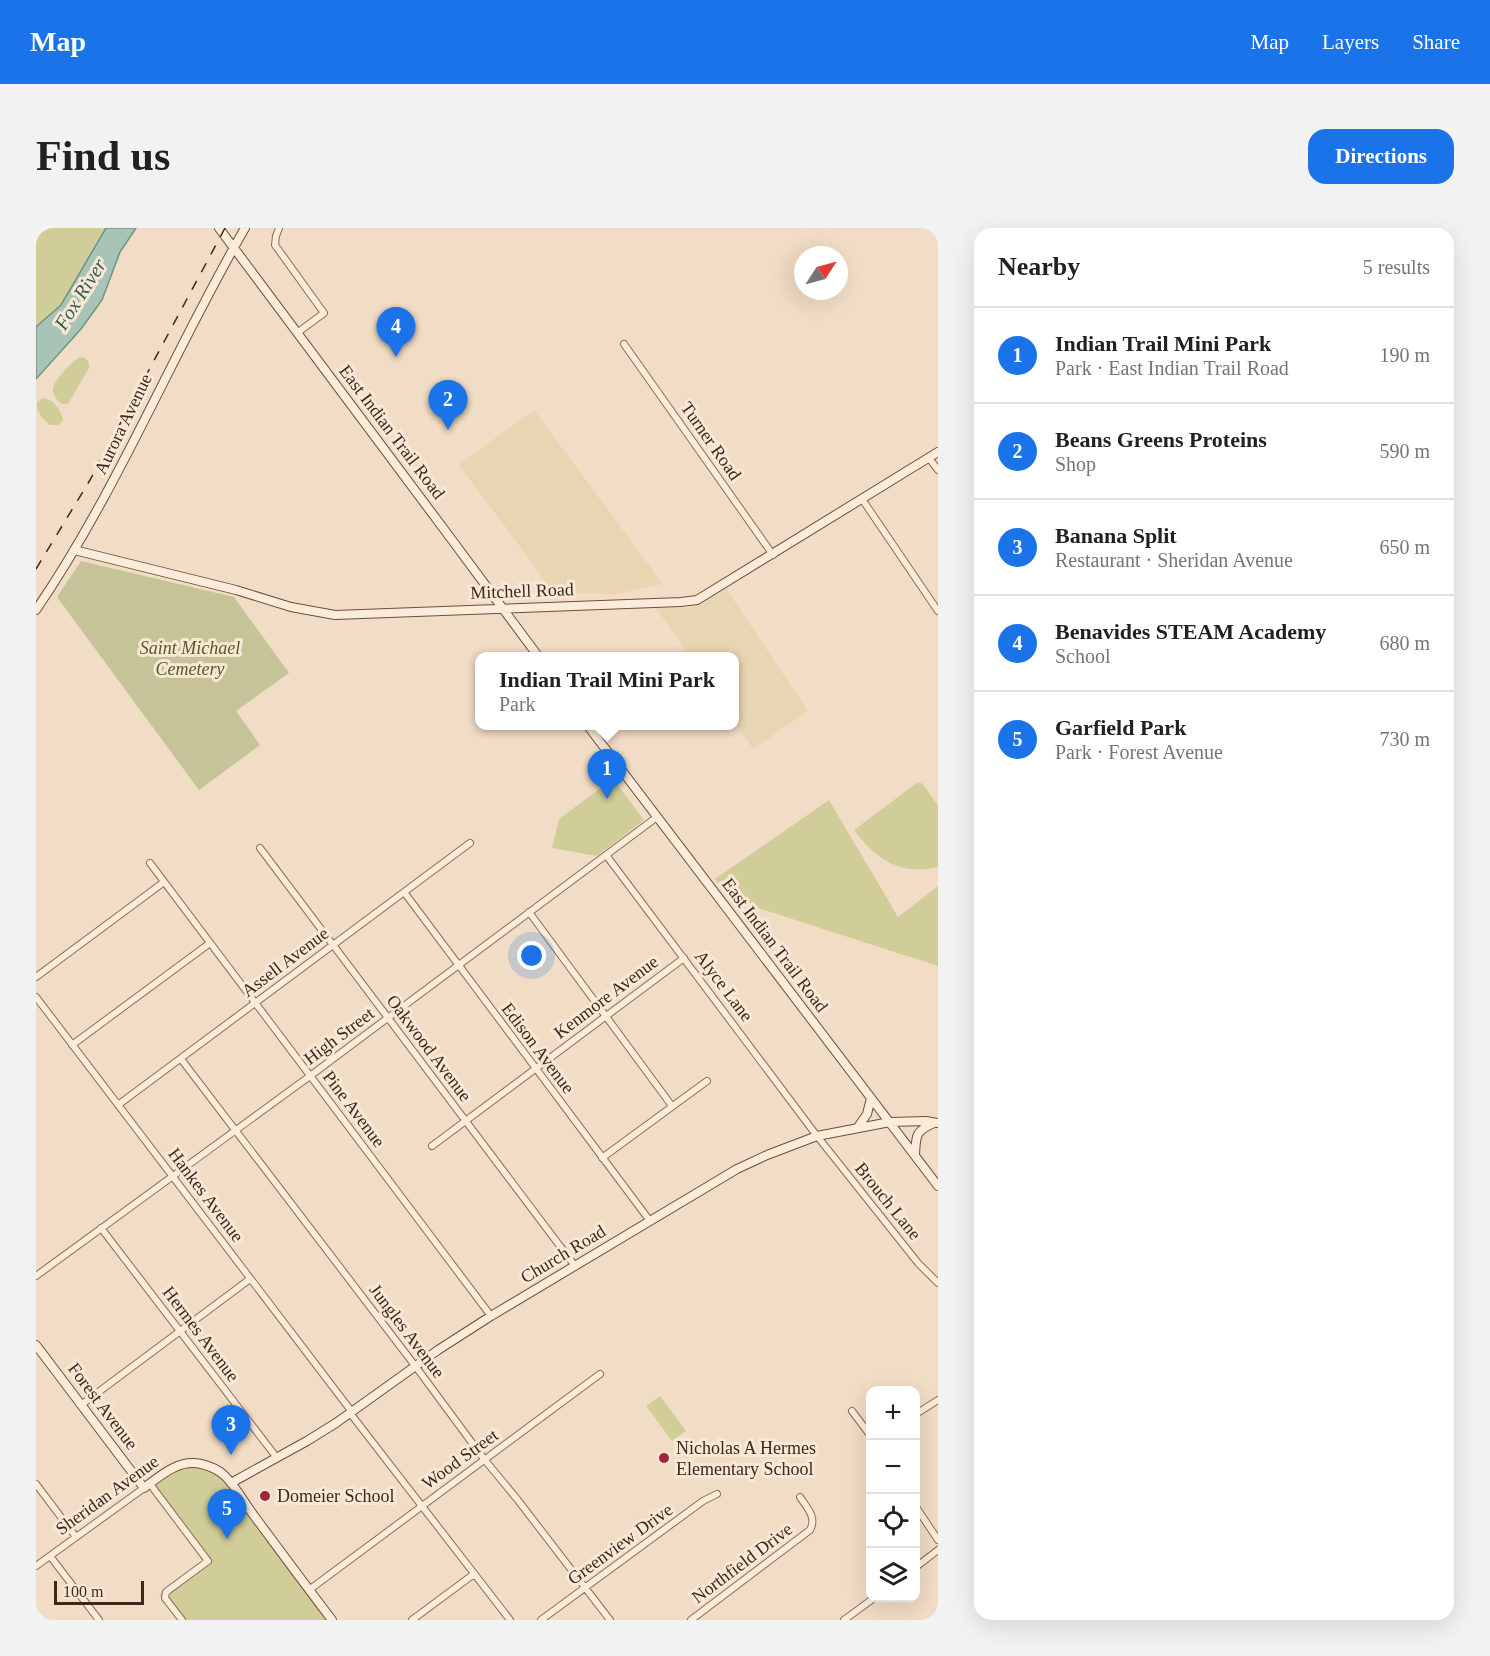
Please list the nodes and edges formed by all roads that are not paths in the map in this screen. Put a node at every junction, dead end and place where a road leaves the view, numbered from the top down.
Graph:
1 (219, 228) edge
2 (245, 228) edge
3 (279, 228) edge
4 (233, 248) junction
5 (297, 333) junction
6 (624, 344) dead end
7 (938, 452) edge
8 (929, 458) junction
9 (938, 470) edge
10 (862, 499) junction
11 (74, 550) junction
12 (773, 555) junction
13 (502, 608) junction
14 (36, 610) edge
15 (938, 611) edge
16 (534, 652) edge
17 (591, 730) edge
18 (657, 817) junction
19 (470, 843) dead end
20 (260, 848) dead end
21 (606, 855) junction
22 (150, 863) dead end
23 (164, 882) junction
24 (404, 892) junction
25 (529, 912) junction
26 (210, 943) junction
27 (333, 945) junction
28 (684, 958) junction
29 (458, 965) junction
30 (36, 977) edge
31 (36, 997) edge
32 (255, 1004) junction
33 (605, 1016) junction
34 (388, 1018) junction
35 (72, 1045) junction
36 (181, 1059) junction
37 (535, 1069) junction
38 (310, 1076) junction
39 (707, 1081) dead end
40 (871, 1098) junction
41 (118, 1105) junction
42 (672, 1106) junction
43 (466, 1121) junction
44 (890, 1122) junction
45 (936, 1123) edge
46 (858, 1127) junction
47 (235, 1130) junction
48 (817, 1136) junction
49 (432, 1146) dead end
50 (915, 1155) junction
51 (602, 1158) junction
52 (173, 1177) junction
53 (938, 1185) edge
54 (650, 1221) junction
55 (101, 1228) junction
56 (574, 1266) junction
57 (36, 1276) edge
58 (250, 1279) junction
59 (938, 1283) edge
60 (491, 1316) junction
61 (180, 1331) junction
62 (36, 1345) edge
63 (416, 1366) junction
64 (600, 1374) dead end
65 (938, 1400) edge
66 (81, 1405) junction
67 (852, 1411) dead end
68 (920, 1411) edge
69 (351, 1413) junction
70 (866, 1430) edge
71 (277, 1458) junction
72 (484, 1459) junction
73 (231, 1483) junction
74 (36, 1484) edge
75 (147, 1486) junction
76 (717, 1494) dead end
77 (800, 1497) dead end
78 (422, 1505) junction
79 (920, 1514) edge
80 (76, 1537) junction
81 (938, 1540) edge
82 (938, 1550) edge
83 (50, 1556) junction
84 (920, 1563) edge
85 (36, 1566) edge
86 (474, 1574) junction
87 (585, 1587) junction
88 (309, 1590) junction
89 (869, 1602) edge
90 (99, 1620) edge
91 (182, 1620) edge
92 (332, 1620) edge
93 (412, 1620) edge
94 (510, 1620) edge
95 (541, 1620) edge
96 (610, 1620) edge
97 (691, 1620) edge
98 (844, 1620) edge

1 - 4 street, East Indian Trail Road
2 - 4 street, Aurora Avenue
3 - 5 street
4 - 5 street, East Indian Trail Road
4 - 11 street, Aurora Avenue
5 - 13 street, East Indian Trail Road
6 - 12 street, Turner Road
7 - 8 street, Mitchell Road
8 - 9 street
8 - 10 street, Mitchell Road
10 - 12 street, Mitchell Road
10 - 15 street
11 - 13 street, Mitchell Road
11 - 14 street, Aurora Avenue
12 - 13 street, Mitchell Road
13 - 16 street, East Indian Trail Road
17 - 18 street, East Indian Trail Road
18 - 21 street, High Street
18 - 40 street, East Indian Trail Road
19 - 24 street, Assell Avenue
20 - 27 street, Oakwood Avenue
21 - 25 street, High Street
21 - 28 street, Alyce Lane
22 - 23 street, Pine Avenue
23 - 26 street, Pine Avenue
23 - 30 street
24 - 27 street, Assell Avenue
24 - 29 street, Edison Avenue
25 - 29 street, High Street
25 - 33 street
26 - 32 street, Pine Avenue
26 - 35 street
27 - 32 street, Assell Avenue
27 - 34 street, Oakwood Avenue
28 - 33 street, Kenmore Avenue
28 - 48 street, Alyce Lane
29 - 34 street, High Street
29 - 37 street, Edison Avenue
31 - 35 street, Hankes Avenue
32 - 36 street, Assell Avenue
32 - 38 street, Pine Avenue
33 - 37 street, Kenmore Avenue
33 - 42 street
34 - 38 street, High Street
34 - 43 street, Oakwood Avenue
35 - 41 street, Hankes Avenue
36 - 41 street, Assell Avenue
36 - 47 street, Jungles Avenue
37 - 43 street, Kenmore Avenue
37 - 51 street, Edison Avenue
38 - 47 street, High Street
38 - 60 street, Pine Avenue
39 - 42 street
40 - 44 street, East Indian Trail Road
40 - 46 street
41 - 52 street, Hankes Avenue
42 - 51 street
43 - 49 street, Kenmore Avenue
43 - 56 street, Oakwood Avenue
44 - 45 street, Church Road
44 - 46 street, Church Road
44 - 50 street, East Indian Trail Road
45 - 50 street
46 - 48 street, Church Road
47 - 52 street, High Street
47 - 63 street, Jungles Avenue
48 - 54 street, Church Road
48 - 59 street, Brouch Lane
50 - 53 street, East Indian Trail Road
51 - 54 street, Edison Avenue
52 - 55 street, High Street
52 - 58 street, Hankes Avenue
54 - 56 street, Church Road
55 - 57 street, High Street
55 - 61 street, Hermes Avenue
56 - 60 street, Church Road
58 - 61 street
58 - 69 street, Hankes Avenue
60 - 63 street, Church Road
61 - 66 street
61 - 71 street, Hermes Avenue
62 - 66 street, Forest Avenue
63 - 69 street, Church Road
63 - 72 street, Jungles Avenue
64 - 72 street, Wood Street
65 - 68 street
66 - 75 street, Forest Avenue
67 - 70 street
69 - 71 street, Church Road
69 - 78 street, Hankes Avenue
71 - 73 street, Church Road
72 - 78 street, Wood Street
72 - 87 street, Jungles Avenue
73 - 75 street, Sheridan Avenue
73 - 88 street, Sheridan Avenue
74 - 80 street
75 - 80 street, Sheridan Avenue
75 - 91 street, Forest Avenue
76 - 87 street, Greenview Drive
77 - 97 street, Northfield Drive
78 - 86 street, Hankes Avenue
78 - 88 street, Wood Street
79 - 81 street
80 - 83 street, Sheridan Avenue
82 - 84 street
83 - 85 street, Sheridan Avenue
83 - 90 street
86 - 93 street
86 - 94 street, Hankes Avenue
87 - 95 street, Greenview Drive
87 - 96 street, Jungles Avenue
88 - 92 street, Sheridan Avenue
89 - 98 street

